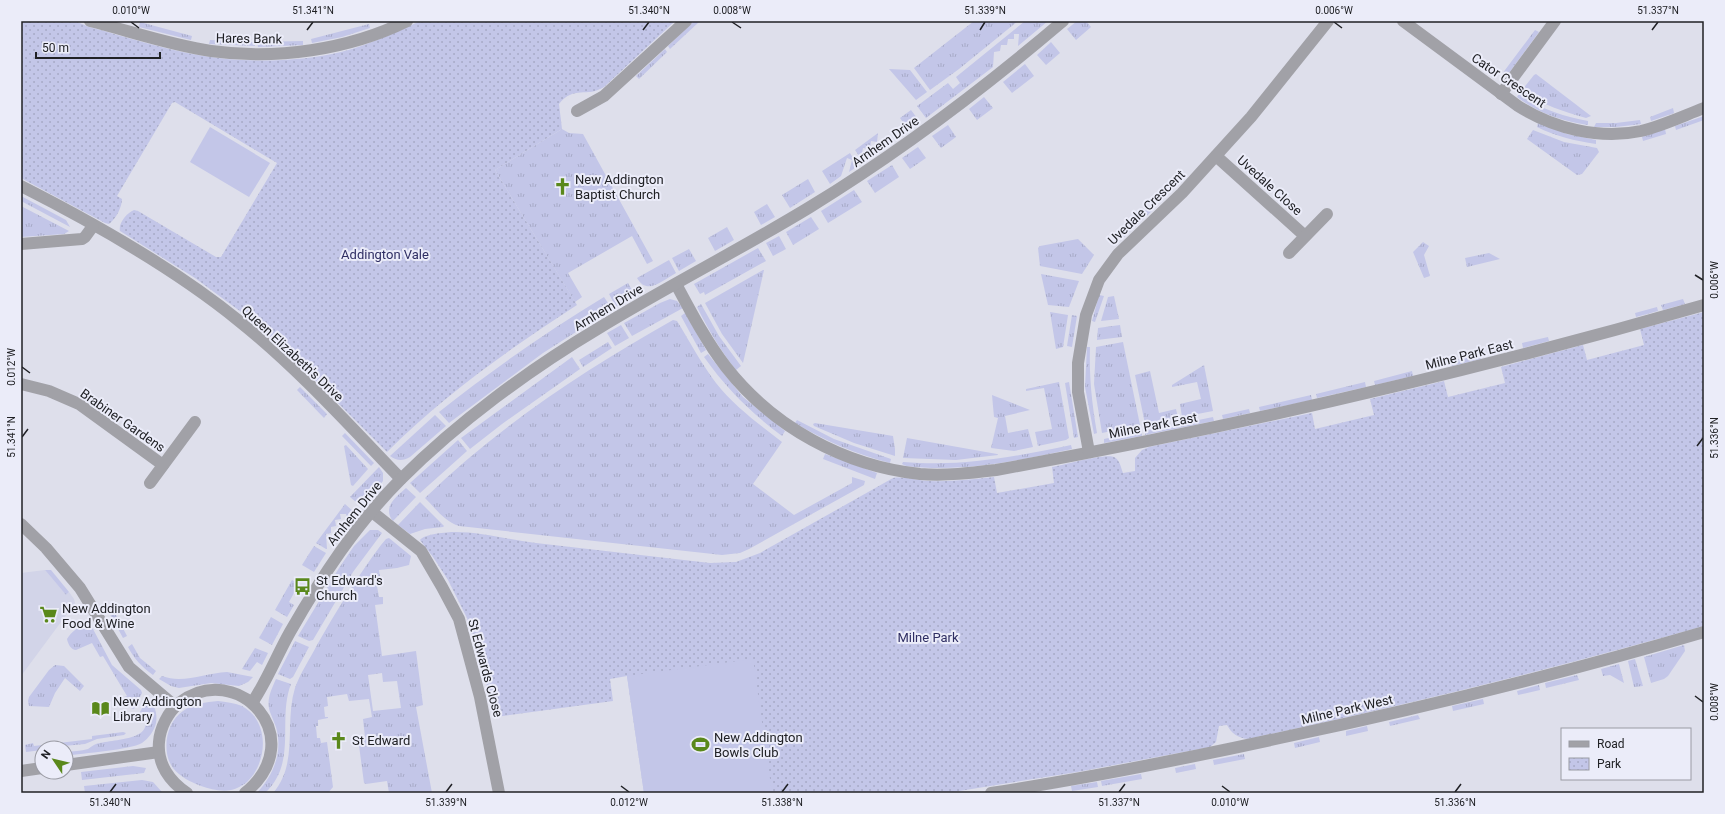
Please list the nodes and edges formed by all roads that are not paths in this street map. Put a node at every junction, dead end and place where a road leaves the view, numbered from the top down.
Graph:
1 (90, 21) edge
2 (407, 21) edge
3 (686, 21) edge
4 (1063, 21) edge
5 (1328, 21) edge
6 (1403, 21) edge
7 (1554, 21) edge
8 (1501, 94) junction
9 (1704, 108) edge
10 (577, 111) dead end
11 (1216, 156) junction
12 (21, 186) edge
13 (1327, 214) dead end
14 (93, 226) junction
15 (1306, 236) junction
16 (21, 244) edge
17 (1290, 253) dead end
18 (676, 284) junction
19 (1704, 305) edge
20 (21, 384) edge
21 (195, 422) dead end
22 (1089, 452) junction
23 (163, 465) junction
24 (401, 479) junction
25 (150, 483) dead end
26 (371, 511) junction
27 (21, 524) edge
28 (1704, 632) edge
29 (252, 703) junction
30 (175, 706) junction
31 (159, 752) junction
32 (74, 764) edge
33 (34, 769) edge
34 (21, 771) edge
35 (187, 793) edge
36 (245, 793) edge
37 (499, 793) edge
38 (991, 793) edge

1 - 2 street, Hares Bank
3 - 10 street
4 - 18 street, Arnhem Drive
5 - 11 street, Uvedale Crescent
6 - 8 street, Cator Crescent
7 - 8 street
8 - 9 street, Cator Crescent
11 - 15 street, Uvedale Close
11 - 22 street, Uvedale Crescent
12 - 14 street, Queen Elizabeth's Drive
13 - 15 street
14 - 16 street
14 - 24 street, Queen Elizabeth's Drive
15 - 17 street
18 - 22 street, Milne Park East
18 - 24 street, Arnhem Drive
19 - 22 street, Milne Park East
20 - 23 street, Brabiner Gardens
21 - 23 street, Brabiner Gardens
23 - 25 street, Brabiner Gardens
24 - 26 street, Arnhem Drive
26 - 29 street, Arnhem Drive
26 - 37 street, St Edwards Close
27 - 30 street
28 - 38 street, Milne Park West
29 - 30 street
29 - 36 street
30 - 31 street
31 - 32 street
31 - 35 street
33 - 34 street

